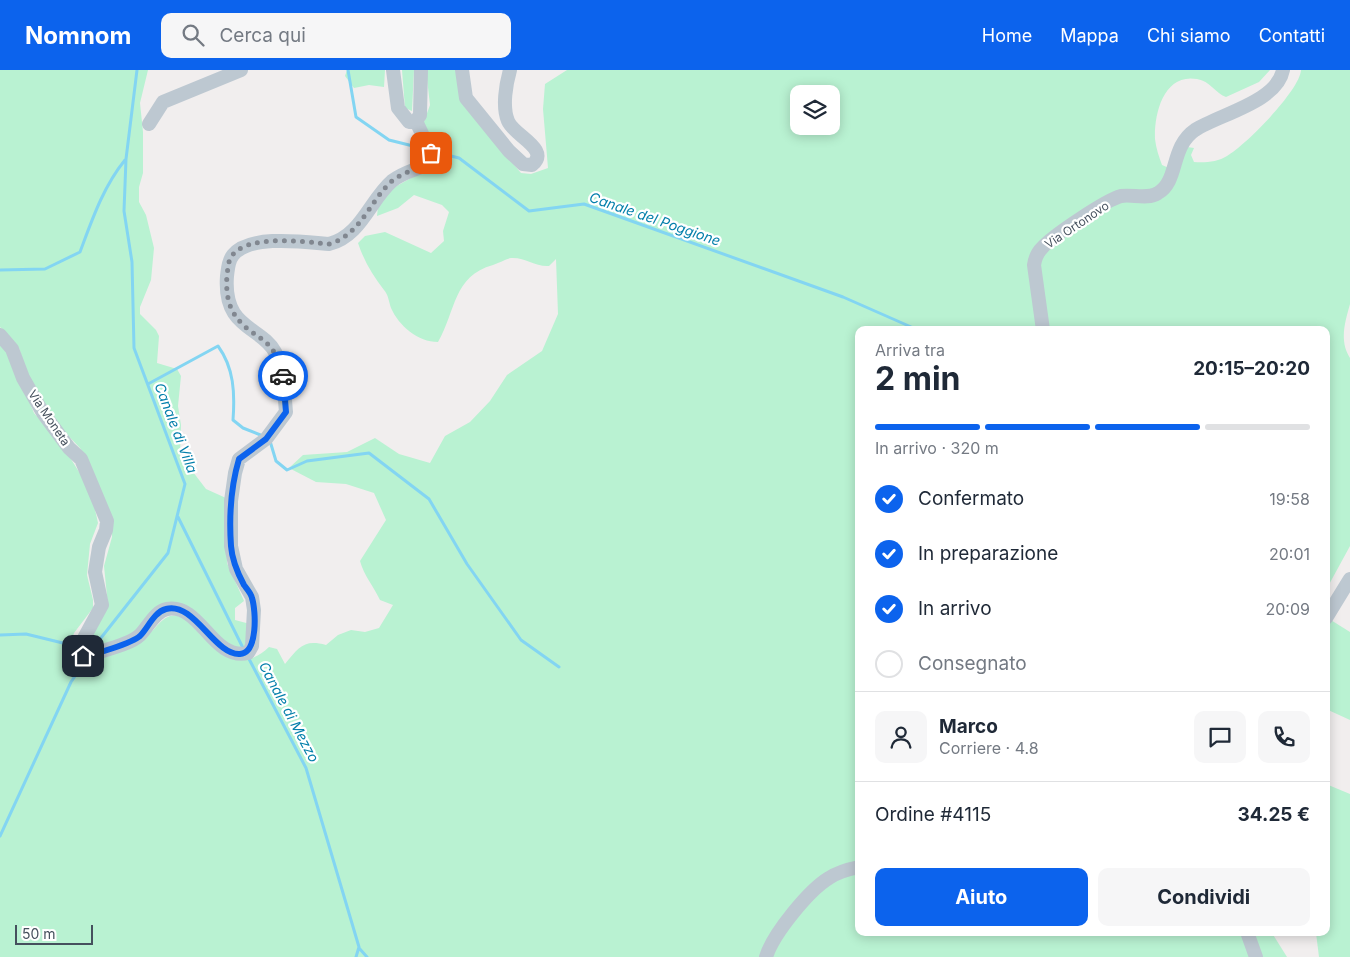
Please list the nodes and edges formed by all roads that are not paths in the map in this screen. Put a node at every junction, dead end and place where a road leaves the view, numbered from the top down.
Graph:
1 (241, 70) edge
2 (393, 70) edge
3 (421, 70) edge
4 (462, 70) edge
5 (510, 70) edge
6 (1283, 70) edge
7 (416, 121) junction
8 (149, 124) dead end
9 (1042, 326) edge
10 (0, 335) edge
11 (1350, 579) edge
12 (1330, 612) edge
13 (855, 868) edge
14 (1248, 936) edge
15 (766, 957) edge
16 (1256, 957) edge

1 - 8 street
2 - 7 street
3 - 7 street
4 - 5 street
6 - 9 street, Via Ortonovo
7 - 10 street, Via Moneta
11 - 12 street
13 - 15 street
14 - 16 street

